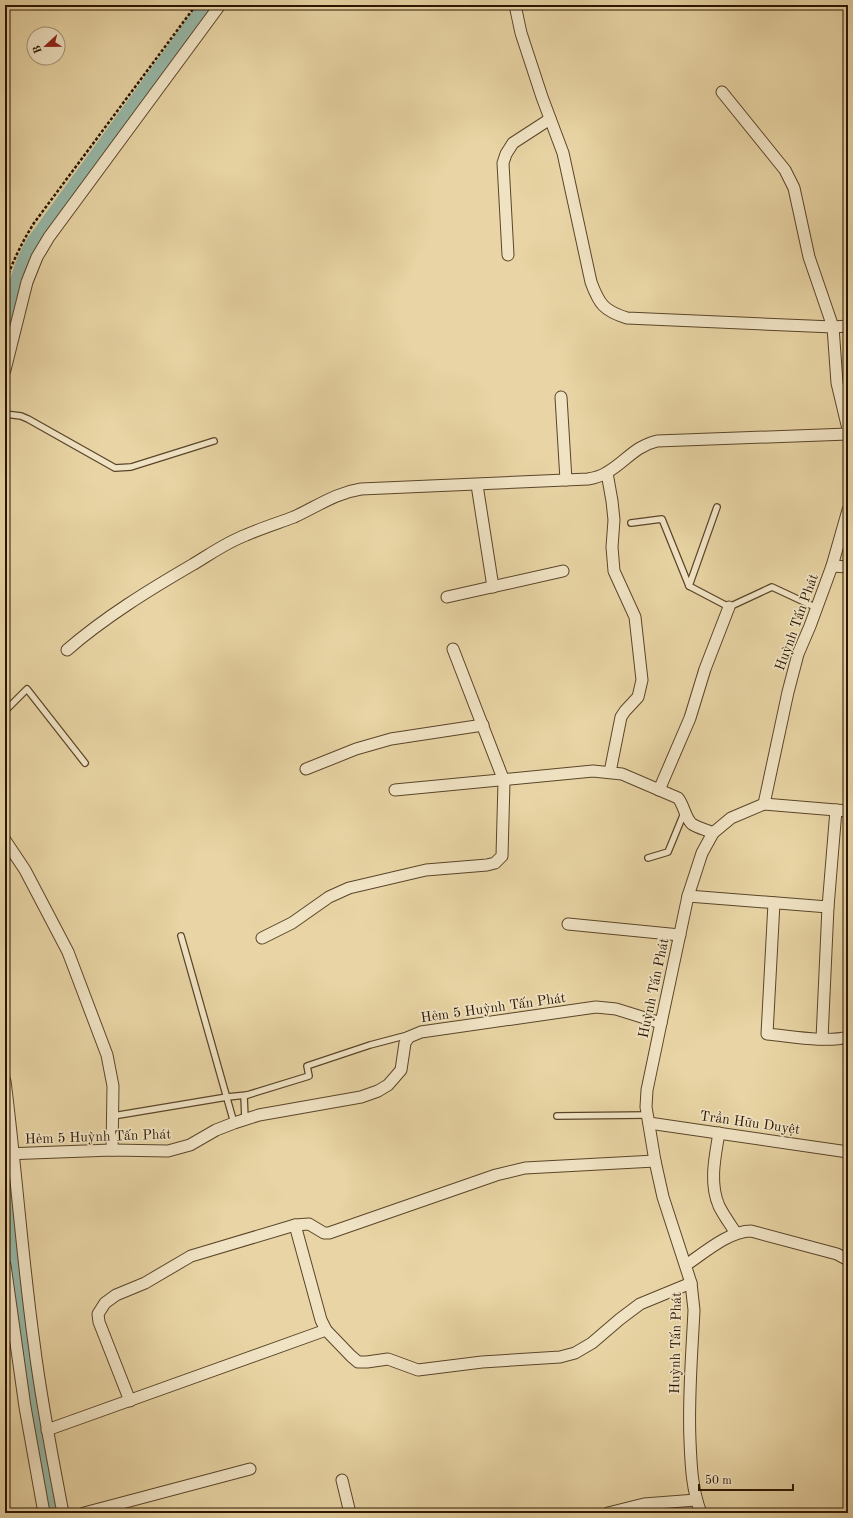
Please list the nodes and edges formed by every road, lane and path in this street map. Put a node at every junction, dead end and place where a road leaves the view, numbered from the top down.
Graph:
1 (196, 5) edge
2 (220, 5) edge
3 (515, 5) edge
4 (722, 92) dead end
5 (550, 119) junction
6 (508, 255) dead end
7 (5, 283) edge
8 (848, 326) edge
9 (833, 327) junction
10 (8, 347) edge
11 (5, 370) edge
12 (561, 397) dead end
13 (5, 414) edge
14 (848, 429) edge
15 (848, 434) edge
16 (214, 441) dead end
17 (607, 473) junction
18 (566, 480) junction
19 (477, 485) junction
20 (717, 507) dead end
21 (848, 510) edge
22 (632, 523) dead end
23 (832, 566) junction
24 (848, 567) edge
25 (563, 571) dead end
26 (689, 586) junction
27 (493, 588) junction
28 (447, 597) dead end
29 (729, 607) junction
30 (817, 608) junction
31 (453, 648) dead end
32 (67, 650) dead end
33 (5, 711) edge
34 (483, 726) junction
35 (85, 763) dead end
36 (306, 769) dead end
37 (610, 772) junction
38 (504, 781) junction
39 (395, 790) dead end
40 (659, 790) junction
41 (764, 804) junction
42 (685, 810) junction
43 (836, 810) junction
44 (848, 811) edge
45 (713, 833) junction
46 (5, 840) edge
47 (648, 858) dead end
48 (688, 896) junction
49 (774, 903) junction
50 (828, 907) junction
51 (568, 924) dead end
52 (680, 935) junction
53 (181, 936) dead end
54 (262, 938) dead end
55 (661, 1023) junction
56 (414, 1034) junction
57 (848, 1037) edge
58 (822, 1039) junction
59 (5, 1081) edge
60 (249, 1095) junction
61 (227, 1097) junction
62 (113, 1116) junction
63 (557, 1116) dead end
64 (245, 1119) junction
65 (648, 1119) junction
66 (234, 1123) junction
67 (719, 1133) junction
68 (112, 1150) junction
69 (848, 1152) edge
70 (10, 1154) edge
71 (655, 1161) junction
72 (296, 1225) junction
73 (736, 1233) junction
74 (848, 1260) edge
75 (686, 1264) junction
76 (5, 1265) edge
77 (691, 1283) junction
78 (326, 1330) junction
79 (130, 1401) junction
80 (47, 1430) junction
81 (250, 1469) dead end
82 (342, 1480) dead end
83 (696, 1500) junction
84 (44, 1513) edge
85 (63, 1513) edge
86 (84, 1513) edge
87 (350, 1513) edge
88 (608, 1513) edge
89 (701, 1513) edge

1 - 7 path
2 - 10 street
3 - 5 street
4 - 9 street
5 - 6 street
5 - 9 street
8 - 9 street
9 - 14 street
10 - 11 street
12 - 18 street
13 - 16 lane
15 - 17 street
17 - 18 street
17 - 37 street
18 - 19 street
19 - 27 street
19 - 32 street
20 - 26 lane
21 - 23 street, Huỳnh Tấn Phát
22 - 26 lane
23 - 24 street
23 - 30 street, Huỳnh Tấn Phát
25 - 27 street
26 - 29 lane
27 - 28 street
29 - 30 lane
29 - 40 street
30 - 41 street, Huỳnh Tấn Phát
31 - 34 street
33 - 35 lane
34 - 36 street
34 - 38 street
37 - 38 street
37 - 40 street
38 - 39 street
38 - 54 street
40 - 42 street
41 - 43 street
41 - 45 street, Huỳnh Tấn Phát
42 - 45 street
42 - 47 lane
43 - 44 street
43 - 50 street
45 - 48 street, Huỳnh Tấn Phát
46 - 62 street
48 - 49 street
48 - 52 street, Huỳnh Tấn Phát
49 - 50 street
49 - 58 street
50 - 58 street
51 - 52 street
52 - 55 street, Huỳnh Tấn Phát
53 - 61 lane
55 - 56 street, Hẻm 5 Huỳnh Tấn Phát
55 - 65 street, Huỳnh Tấn Phát
56 - 60 lane
56 - 64 street, Hẻm 5 Huỳnh Tấn Phát
57 - 58 street
59 - 70 street
60 - 61 lane
60 - 64 lane
61 - 62 lane
61 - 66 lane
62 - 68 street
63 - 65 lane
64 - 66 street, Hẻm 5 Huỳnh Tấn Phát
65 - 67 street, Trần Hữu Duyệt
65 - 71 street, Huỳnh Tấn Phát
66 - 68 street, Hẻm 5 Huỳnh Tấn Phát
67 - 69 street, Trần Hữu Duyệt
67 - 73 street
68 - 70 street, Hẻm 5 Huỳnh Tấn Phát
70 - 80 street
71 - 72 street
71 - 75 street, Huỳnh Tấn Phát
72 - 78 street
72 - 79 street
73 - 74 street
73 - 75 street
75 - 77 street, Huỳnh Tấn Phát
76 - 84 street
77 - 78 street
77 - 83 street, Huỳnh Tấn Phát
78 - 79 street
79 - 80 street
80 - 85 street
81 - 86 street
82 - 87 street
83 - 88 street
83 - 89 street, Huỳnh Tấn Phát

